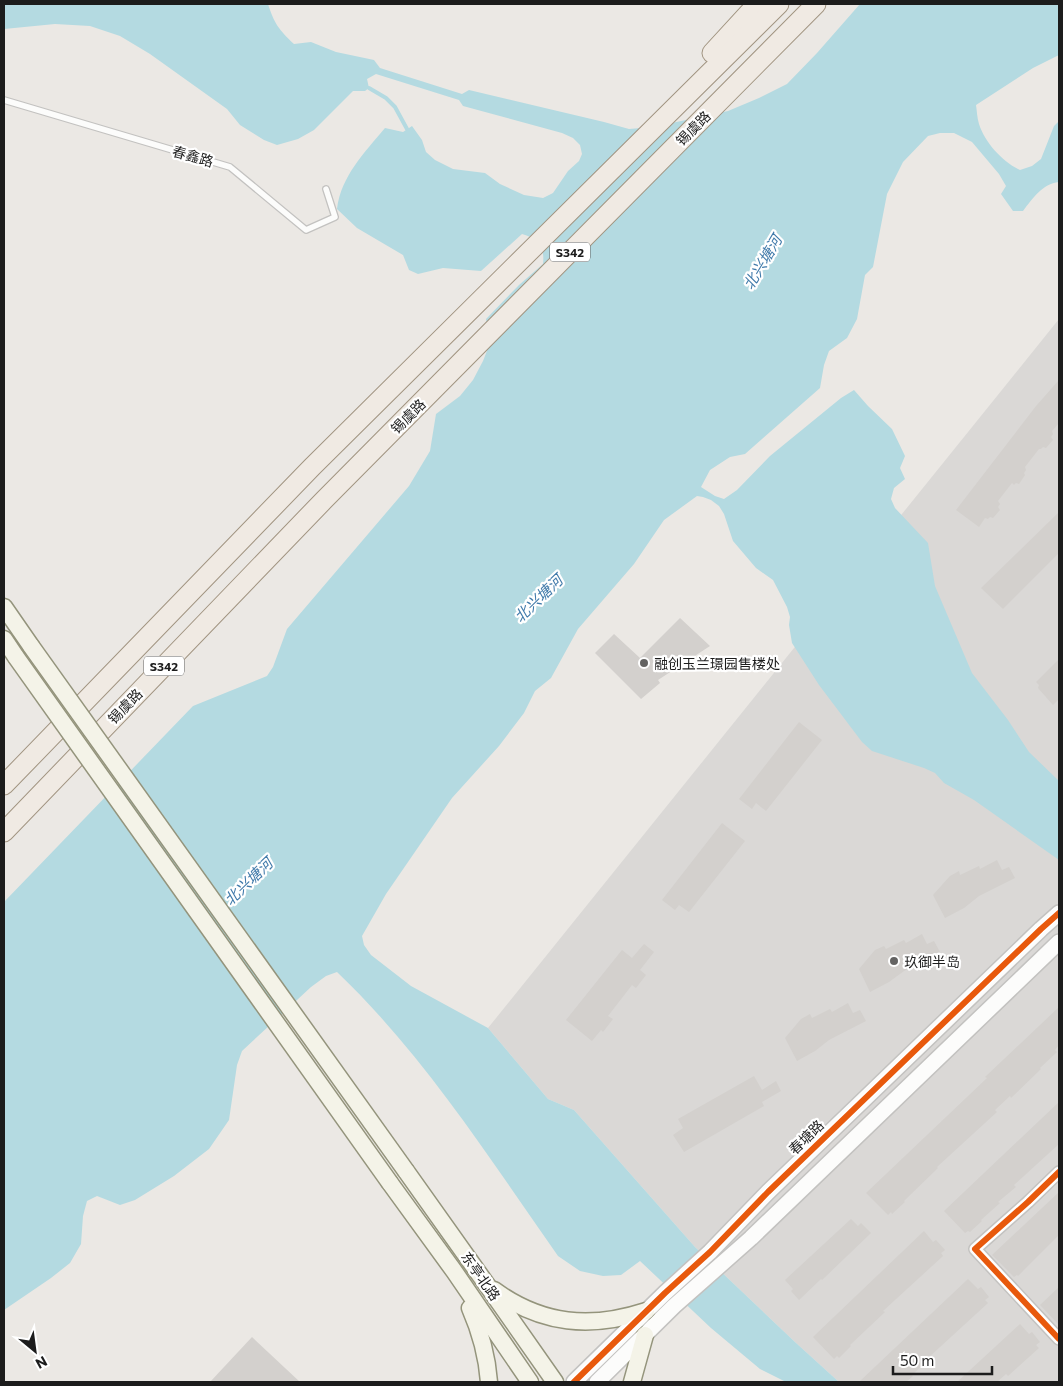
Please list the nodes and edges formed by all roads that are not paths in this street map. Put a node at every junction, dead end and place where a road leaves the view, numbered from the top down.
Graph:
1 (757, 4) edge
2 (779, 4) edge
3 (816, 4) edge
4 (4, 100) edge
5 (618, 163) junction
6 (326, 189) dead end
7 (4, 607) edge
8 (4, 639) edge
9 (4, 785) edge
10 (4, 832) edge
11 (1059, 913) edge
12 (1059, 942) edge
13 (1059, 1172) edge
14 (454, 1272) junction
15 (487, 1285) junction
16 (646, 1311) junction
17 (645, 1335) junction
18 (1059, 1339) edge
19 (489, 1382) edge
20 (530, 1382) edge
21 (554, 1382) edge
22 (574, 1382) edge
23 (597, 1382) edge
24 (632, 1382) edge

1 - 5 main road
2 - 5 main road, 锡虞路 / S342
3 - 10 main road, 锡虞路 / S342
4 - 6 lane, 春鑫路
5 - 9 main road, 锡虞路 / S342
7 - 15 main road, 东亭北路, bridge
8 - 14 main road, 东亭北路, bridge
11 - 16 street, 春塘路
12 - 17 street
13 - 18 street
14 - 19 main road
14 - 20 main road, 东亭北路
15 - 16 main road
15 - 21 main road, 东亭北路
16 - 22 street, 春塘路
17 - 23 street
17 - 24 main road

